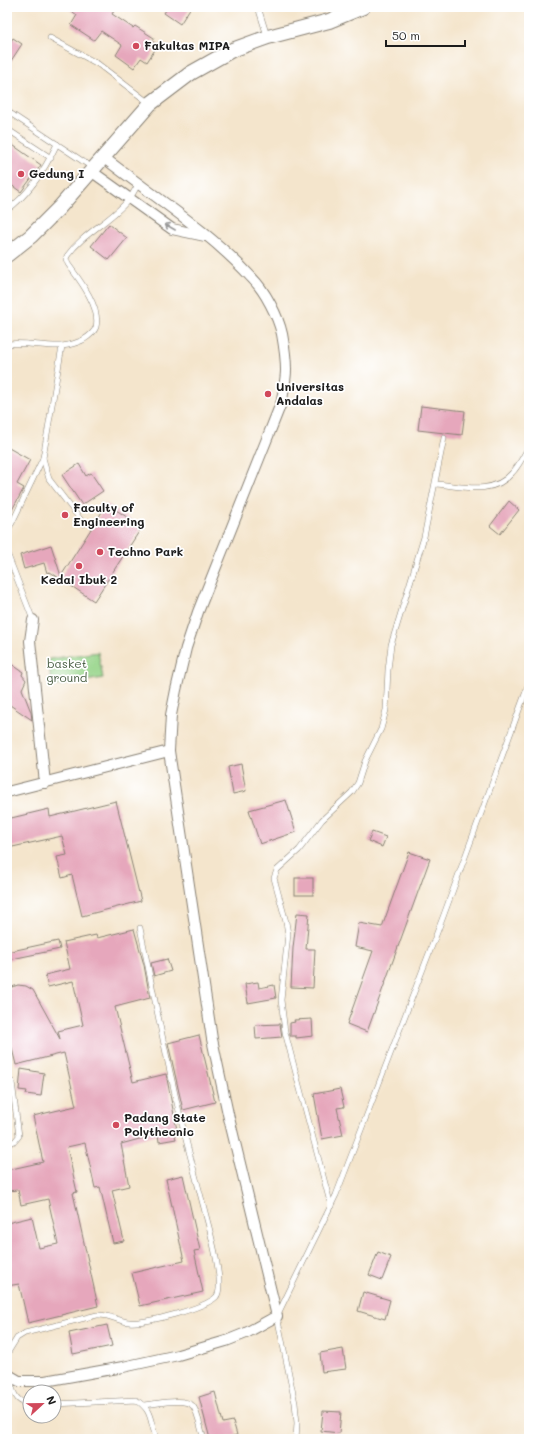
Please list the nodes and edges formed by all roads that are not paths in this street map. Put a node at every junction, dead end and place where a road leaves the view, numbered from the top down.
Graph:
1 (258, 7) edge
2 (363, 7) edge
3 (268, 37) junction
4 (50, 38) dead end
5 (150, 104) junction
6 (7, 111) edge
7 (7, 129) edge
8 (57, 144) junction
9 (103, 157) junction
10 (50, 158) junction
11 (92, 170) junction
12 (138, 185) junction
13 (130, 199) junction
14 (7, 210) edge
15 (207, 236) junction
16 (7, 255) edge
17 (7, 344) edge
18 (62, 346) junction
19 (444, 438) dead end
20 (529, 447) edge
21 (42, 458) junction
22 (436, 484) junction
23 (84, 524) dead end
24 (7, 530) edge
25 (7, 553) edge
26 (33, 620) joint
27 (529, 683) edge
28 (169, 751) junction
29 (45, 783) junction
30 (7, 792) edge
31 (140, 928) dead end
32 (12, 1082) dead end
33 (7, 1144) edge
34 (331, 1206) junction
35 (278, 1316) junction
36 (7, 1354) edge
37 (9, 1375) edge
38 (22, 1402) edge
39 (62, 1404) edge
40 (144, 1405) junction
41 (157, 1439) edge
42 (204, 1439) edge
43 (296, 1439) edge

1 - 3 lane
2 - 3 street
3 - 5 street
4 - 5 lane
5 - 9 street
6 - 8 lane
7 - 10 lane
8 - 10 lane
8 - 11 lane
9 - 11 street
9 - 12 street
10 - 14 lane
11 - 13 street
11 - 16 street
12 - 13 lane
12 - 15 street
15 -> 13 street
13 - 18 lane
15 - 28 street
17 - 18 lane
18 - 21 lane
19 - 22 lane
20 - 22 lane
21 - 23 lane
21 - 24 lane
22 - 34 lane
25 - 26 lane
26 - 29 street
27 - 34 lane
28 - 29 street
28 - 35 street
29 - 30 street
31 - 36 lane
32 - 33 lane
34 - 35 lane
35 - 37 street
35 - 43 lane
37 - 38 lane
39 - 40 lane
40 - 41 lane
40 - 42 lane

